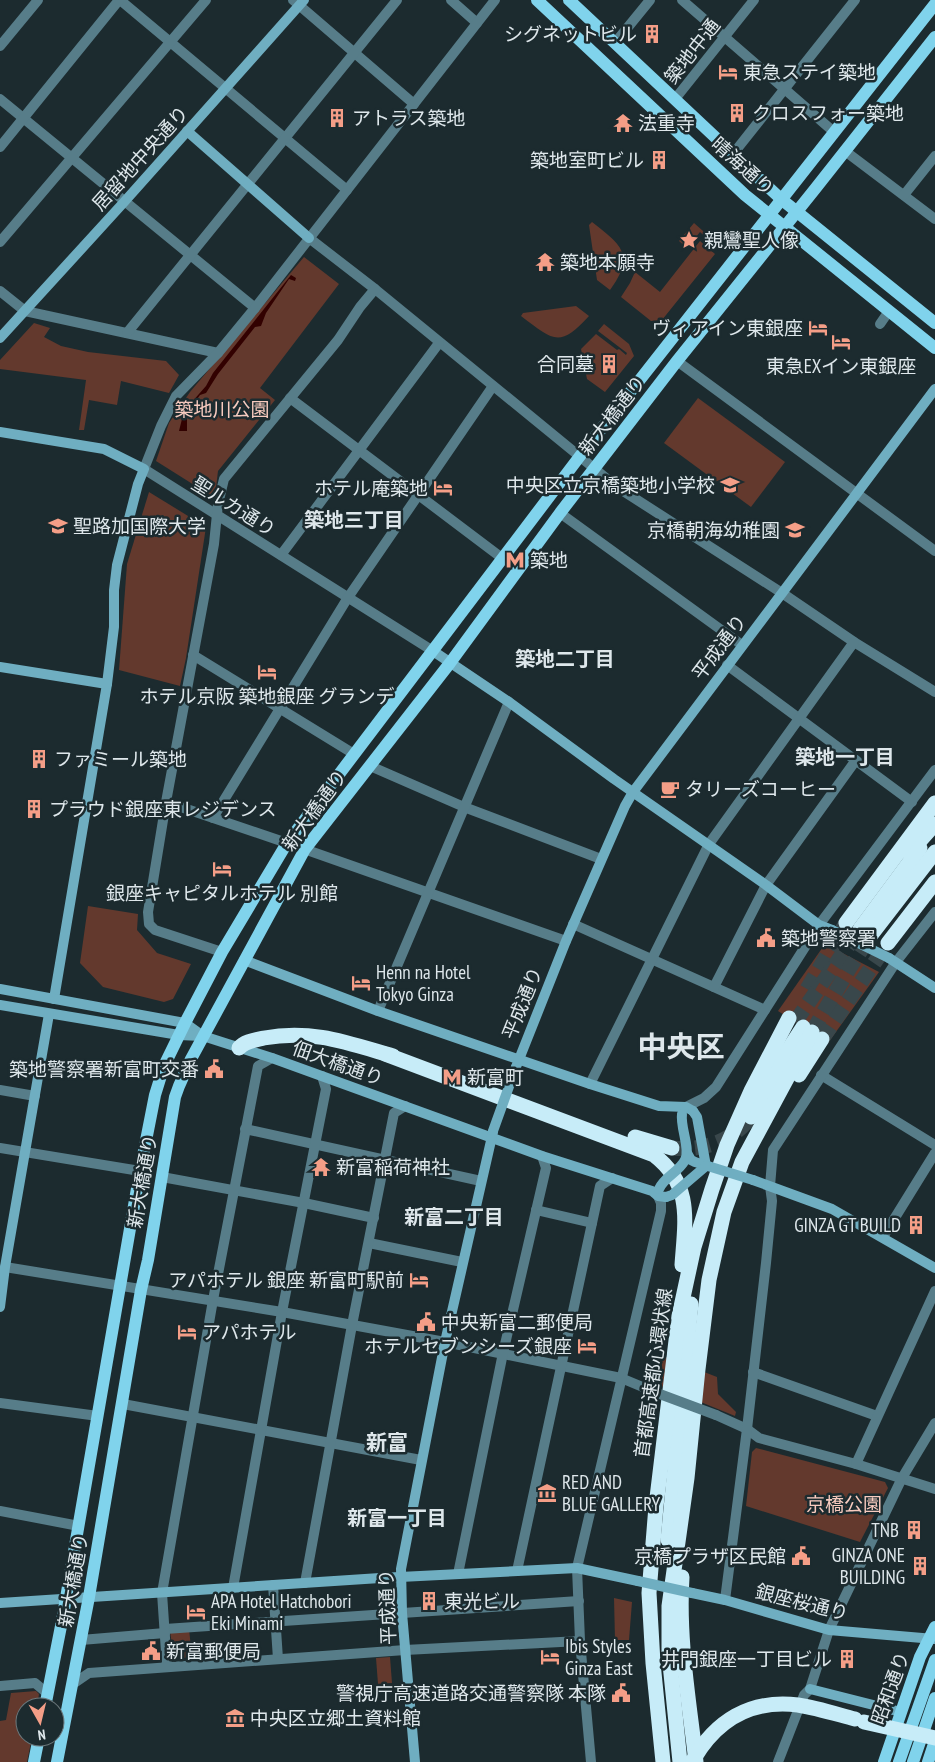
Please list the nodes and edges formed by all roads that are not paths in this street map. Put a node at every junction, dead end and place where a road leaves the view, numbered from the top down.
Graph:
1 (38, 0) edge
2 (120, 0) edge
3 (206, 0) edge
4 (397, 0) edge
5 (451, 0) edge
6 (495, 0) edge
7 (537, 0) edge
8 (569, 0) edge
9 (650, 0) edge
10 (682, 0) edge
11 (754, 0) edge
12 (855, 0) edge
13 (299, 2) edge
14 (935, 4) edge
15 (477, 23) junction
16 (725, 37) junction
17 (935, 37) edge
18 (171, 42) junction
19 (615, 43) junction
20 (0, 46) edge
21 (354, 53) junction
22 (225, 88) junction
23 (785, 88) junction
24 (0, 99) edge
25 (675, 99) junction
26 (414, 104) junction
27 (23, 118) junction
28 (187, 131) junction
29 (834, 132) junction
30 (285, 138) junction
31 (0, 147) edge
32 (845, 151) junction
33 (733, 154) junction
34 (935, 156) edge
35 (72, 158) junction
36 (248, 184) junction
37 (347, 190) junction
38 (904, 196) junction
39 (781, 199) junction
40 (125, 201) junction
41 (797, 212) junction
42 (769, 214) junction
43 (935, 219) edge
44 (785, 227) junction
45 (309, 238) junction
46 (0, 242) edge
47 (190, 255) junction
48 (375, 290) junction
49 (0, 291) edge
50 (255, 308) junction
51 (25, 310) junction
52 (889, 311) junction
53 (935, 323) edge
54 (880, 324) dead end
55 (127, 333) junction
56 (0, 338) edge
57 (439, 343) junction
58 (935, 348) edge
59 (218, 353) junction
60 (677, 361) junction
61 (494, 386) junction
62 (935, 389) edge
63 (290, 398) junction
64 (0, 432) edge
65 (359, 450) junction
66 (580, 456) junction
67 (595, 468) junction
68 (144, 469) junction
69 (858, 493) junction
70 (419, 495) junction
71 (560, 513) junction
72 (217, 516) junction
73 (935, 551) edge
74 (281, 556) junction
75 (502, 558) junction
76 (782, 593) junction
77 (347, 599) junction
78 (854, 642) junction
79 (742, 646) junction
80 (432, 652) junction
81 (193, 655) junction
82 (450, 663) junction
83 (727, 665) junction
84 (0, 667) edge
85 (107, 684) junction
86 (935, 692) edge
87 (508, 702) junction
88 (280, 709) junction
89 (800, 718) junction
90 (354, 754) junction
91 (856, 760) junction
92 (370, 766) junction
93 (935, 770) edge
94 (633, 792) junction
95 (166, 802) junction
96 (912, 802) junction
97 (935, 803) edge
98 (464, 807) junction
99 (213, 818) junction
100 (935, 824) edge
101 (935, 828) edge
102 (287, 843) junction
103 (709, 844) junction
104 (305, 849) junction
105 (935, 852) edge
106 (601, 859) junction
107 (935, 882) edge
108 (766, 885) junction
109 (428, 892) junction
110 (935, 912) edge
111 (573, 924) junction
112 (820, 925) junction
113 (859, 929) junction
114 (566, 941) junction
115 (222, 952) junction
116 (891, 955) junction
117 (652, 959) junction
118 (244, 960) junction
119 (714, 987) junction
120 (935, 988) edge
121 (0, 989) edge
122 (54, 999) junction
123 (0, 1005) edge
124 (378, 1010) junction
125 (765, 1010) junction
126 (49, 1014) junction
127 (185, 1023) junction
128 (804, 1028) junction
129 (179, 1035) junction
130 (203, 1036) junction
131 (239, 1048) junction
132 (385, 1054) junction
133 (272, 1058) junction
134 (517, 1063) junction
135 (821, 1075) junction
136 (322, 1076) junction
137 (590, 1084) junction
138 (0, 1090) edge
139 (35, 1096) junction
140 (405, 1106) junction
141 (687, 1110) junction
142 (751, 1117) tunnel mouth
143 (245, 1129) junction
144 (492, 1134) junction
145 (315, 1145) junction
146 (935, 1145) edge
147 (0, 1148) edge
148 (679, 1150) junction
149 (25, 1152) junction
150 (935, 1153) edge
151 (542, 1156) junction
152 (385, 1160) junction
153 (681, 1166) junction
154 (706, 1166) junction
155 (140, 1171) junction
156 (162, 1177) junction
157 (612, 1178) junction
158 (481, 1181) junction
159 (770, 1186) junction
160 (234, 1191) junction
161 (661, 1194) junction
162 (304, 1204) junction
163 (536, 1210) junction
164 (704, 1216) junction
165 (374, 1218) junction
166 (592, 1223) junction
167 (719, 1230) junction
168 (883, 1238) junction
169 (369, 1243) junction
170 (462, 1262) junction
171 (5, 1268) junction
172 (935, 1268) edge
173 (120, 1286) junction
174 (141, 1290) junction
175 (935, 1291) edge
176 (213, 1300) junction
177 (0, 1303) edge
178 (282, 1312) junction
179 (679, 1316) junction
180 (352, 1325) junction
181 (445, 1342) junction
182 (504, 1353) junction
183 (561, 1366) junction
184 (753, 1372) junction
185 (621, 1378) junction
186 (0, 1403) edge
187 (123, 1404) junction
188 (98, 1416) junction
189 (193, 1416) junction
190 (877, 1416) junction
191 (935, 1424) edge
192 (747, 1430) junction
193 (261, 1431) junction
194 (331, 1444) junction
195 (421, 1460) junction
196 (856, 1464) junction
197 (902, 1478) junction
198 (693, 1479) junction
199 (935, 1489) edge
200 (0, 1511) edge
201 (78, 1526) junction
202 (677, 1548) junction
203 (577, 1568) junction
204 (517, 1571) junction
205 (458, 1574) junction
206 (400, 1577) junction
207 (305, 1583) junction
208 (273, 1585) junction
209 (664, 1586) junction
210 (233, 1588) junction
211 (162, 1593) junction
212 (89, 1597) junction
213 (66, 1599) junction
214 (726, 1600) junction
215 (578, 1601) junction
216 (0, 1603) edge
217 (402, 1613) junction
218 (275, 1621) junction
219 (828, 1630) junction
220 (165, 1631) junction
221 (933, 1635) edge
222 (81, 1640) junction
223 (580, 1640) junction
224 (405, 1650) junction
225 (278, 1659) junction
226 (935, 1660) edge
227 (167, 1667) junction
228 (72, 1684) junction
229 (0, 1686) edge
230 (810, 1689) junction
231 (48, 1694) junction
232 (47, 1697) edge
233 (935, 1698) edge
234 (901, 1712) junction
235 (935, 1740) edge
236 (37, 1747) edge
237 (34, 1762) edge
238 (57, 1762) edge
239 (415, 1762) edge
240 (591, 1762) edge
241 (663, 1762) edge
242 (680, 1762) edge
243 (692, 1762) edge
244 (696, 1762) edge
245 (778, 1762) edge
246 (884, 1762) edge
247 (899, 1762) edge
248 (913, 1762) edge
249 (928, 1762) edge

1 - 20 street
2 - 18 street
2 - 27 street
3 - 18 street
4 - 21 street
5 - 15 street
6 - 15 street
7 - 42 main road, 晴海通り
8 - 19 main road, 晴海通り
9 - 19 street
10 - 16 street
11 - 16 street, 築地中通
12 - 23 street
13 - 21 street
13 - 22 street, 居留地中央通り
14 - 29 main road, 新大橋通り
15 - 26 street
16 - 23 street
16 - 25 street, 築地中通
17 - 32 main road, 新大橋通り
18 - 22 street
18 - 35 street
19 - 25 main road, 晴海通り
21 - 26 street
21 - 30 street
22 - 28 street, 居留地中央通り
22 - 30 street
23 - 29 street
23 - 33 street
24 - 27 street
25 - 33 main road, 晴海通り
26 - 37 street
27 - 31 street
27 - 35 street
28 - 36 street
28 - 40 street, 居留地中央通り
29 - 39 main road, 新大橋通り
30 - 36 street
30 - 37 street
32 - 38 street
32 - 41 main road, 新大橋通り
33 - 39 main road, 晴海通り
34 - 38 street
35 - 40 street
35 - 46 street
36 - 45 street
36 - 47 street
37 - 45 street
38 - 43 street
39 - 41 main road, 晴海通り
39 - 42 main road, 新大橋通り
40 - 47 street
40 - 51 street, 居留地中央通り
41 - 44 main road, 新大橋通り
41 - 53 main road, 晴海通り
42 - 44 main road, 晴海通り
42 - 66 main road, 新大橋通り
44 - 52 main road, 晴海通り
44 - 60 main road, 新大橋通り
45 - 48 street
45 - 50 street
47 - 50 street
47 - 55 street
48 - 57 street
48 - 63 street
49 - 51 street
50 - 59 street
51 - 55 street
51 - 56 street, 居留地中央通り
52 - 54 street
52 - 58 main road, 晴海通り
55 - 59 street
57 - 61 street
57 - 65 street
59 - 68 street
60 - 67 main road, 新大橋通り
60 - 69 street
61 - 66 street
61 - 70 street
62 - 69 street, 平成通り
63 - 65 street
63 - 72 street
64 - 68 street, 聖ルカ通り
65 - 70 street
65 - 74 street
66 - 67 street
66 - 75 main road, 新大橋通り
67 - 71 main road, 新大橋通り
67 - 76 street
68 - 72 street, 聖ルカ通り
68 - 85 street
69 - 73 street
69 - 76 street, 平成通り
70 - 75 street
70 - 77 street
71 - 79 street
71 - 82 main road, 新大橋通り
72 - 74 street, 聖ルカ通り
72 - 81 street
74 - 77 street, 聖ルカ通り
75 - 80 main road, 新大橋通り
76 - 78 street
76 - 79 street, 平成通り
77 - 80 street, 聖ルカ通り
77 - 88 street
78 - 86 street
78 - 89 street
79 - 83 street, 平成通り
80 - 82 street
80 - 90 main road, 新大橋通り
81 - 88 street
81 - 95 street
82 - 87 street
82 - 92 main road, 新大橋通り
83 - 89 street
83 - 94 street, 平成通り
84 - 85 street
85 - 122 street
87 - 94 street
87 - 98 street
88 - 90 street
88 - 99 street
89 - 91 street
89 - 103 street
90 - 102 main road, 新大橋通り
91 - 96 street
91 - 108 street
92 - 98 street
92 - 104 main road, 新大橋通り
93 - 96 street
94 - 103 street
94 - 106 street, 平成通り
95 - 99 street
95 - 115 street
96 - 112 street
97 - 113 highway
98 - 106 street
98 - 109 street
99 - 102 street
100 - 113 highway
101 - 113 highway
102 - 104 street
102 - 115 main road, 新大橋通り
103 - 108 street
103 - 117 street
104 - 109 street
104 - 118 main road, 新大橋通り
105 - 113 highway
106 - 111 street, 平成通り
107 - 116 highway
108 - 112 street
108 - 119 street
109 - 114 street
109 - 124 street
110 - 116 street
111 - 114 street, 平成通り
111 - 117 street
112 - 116 street, bridge
112 - 125 street
114 - 134 street, 平成通り
115 - 127 main road, 新大橋通り
116 - 120 street
116 - 135 street
117 - 119 street
117 - 137 street
118 - 124 street
118 - 130 main road, 新大橋通り
119 - 125 street
121 - 122 street, 佃大橋通り
122 - 127 street, 佃大橋通り
123 - 126 street
124 - 134 street
125 - 141 street
126 - 129 street
126 - 139 street
127 - 129 main road, 新大橋通り
127 - 130 street, 佃大橋通り
128 - 142 highway
128 - 164 highway, 首都高速都心環状線
128 - 167 highway
129 - 130 street
129 - 155 main road, 新大橋通り
130 - 131 street, 佃大橋通り
130 - 156 main road, 新大橋通り
131 - 132 highway
131 - 133 street, 佃大橋通り
132 - 148 highway
132 - 179 highway
133 - 136 street, 佃大橋通り
133 - 143 street
134 - 137 street
134 - 144 street, 平成通り, bridge
135 - 146 street
135 - 159 street
136 - 140 street, 佃大橋通り
136 - 145 street
137 - 141 street
138 - 139 street
139 - 149 street
140 - 144 street, 佃大橋通り
140 - 152 street
141 - 148 street, bridge
141 - 154 street, bridge
143 - 145 street
143 - 160 street
144 - 151 street, 佃大橋通り
144 - 158 street, 平成通り
145 - 152 street
145 - 162 street
147 - 149 street
148 - 153 street, bridge
148 - 154 street, bridge
149 - 155 street
149 - 171 street
150 - 168 street
151 - 157 street, 佃大橋通り
151 - 163 street
152 - 158 street
152 - 165 street
153 - 154 street, bridge
153 - 161 street, bridge
154 - 159 street, bridge
154 - 161 street, bridge
155 - 173 main road, 新大橋通り
156 - 160 street
156 - 174 main road, 新大橋通り
157 - 161 street, 佃大橋通り
157 - 166 street
158 - 170 street, 平成通り
159 - 168 street
159 - 184 street
160 - 162 street
160 - 176 street
161 - 185 street
162 - 165 street
162 - 178 street
163 - 166 street
163 - 182 street
164 - 179 highway, 首都高速都心環状線
164 - 209 highway
165 - 169 street
166 - 183 street
167 - 198 highway
167 - 202 highway
168 - 172 street
169 - 170 street
169 - 180 street
170 - 181 street, 平成通り
171 - 173 street
171 - 177 street
173 - 174 street
173 - 188 main road, 新大橋通り
174 - 176 street
174 - 187 main road, 新大橋通り
175 - 190 street
176 - 178 street
176 - 189 street
178 - 180 street
178 - 193 street
179 - 241 highway, 首都高速都心環状線
180 - 181 street
180 - 194 street
181 - 182 street
181 - 195 street, 平成通り
182 - 183 street
182 - 205 street
183 - 185 street
183 - 204 street
184 - 190 street
184 - 192 street
185 - 192 street, bridge
185 - 203 street
186 - 188 street
187 - 189 street
187 - 212 main road, 新大橋通り
188 - 201 main road, 新大橋通り
189 - 193 street
189 - 211 street
190 - 196 street
191 - 197 street
192 - 196 street
192 - 214 street
193 - 194 street
193 - 210 street
194 - 195 street
194 - 207 street
195 - 206 street, 平成通り
196 - 197 street
197 - 199 street
197 - 219 street
198 - 202 highway
198 - 244 highway
200 - 201 street
201 - 213 main road, 新大橋通り
202 - 242 highway
203 - 204 street, 銀座桜通り
203 - 209 street, 銀座桜通り, bridge
203 - 215 street
204 - 205 street, 銀座桜通り
205 - 206 street, 銀座桜通り
206 - 207 street, 銀座桜通り
206 - 217 street, 平成通り
207 - 208 street, 銀座桜通り
208 - 210 street, 銀座桜通り
208 - 218 street
209 - 214 street, 銀座桜通り, bridge
210 - 211 street, 銀座桜通り
211 - 212 street, 銀座桜通り
211 - 220 street
212 - 213 street, 銀座桜通り
212 - 222 main road, 新大橋通り
213 - 216 street, 銀座桜通り
213 - 231 main road, 新大橋通り
214 - 219 street, 銀座桜通り
215 - 217 street
215 - 223 street
217 - 218 street
217 - 224 street, 平成通り
218 - 220 street
218 - 225 street
219 - 221 street, 銀座桜通り
219 - 230 street
220 - 222 street
220 - 227 street
221 - 234 main road, 昭和通り
222 - 228 main road, 新大橋通り
223 - 224 street
223 - 240 street
224 - 225 street
224 - 239 street, 平成通り
225 - 227 street
226 - 247 main road, 昭和通り
227 - 228 street
228 - 238 main road, 新大橋通り
229 - 231 street
230 - 234 street
230 - 245 street
231 - 232 main road, 新大橋通り
233 - 248 main road
234 - 246 main road, 昭和通り
235 - 243 highway, bridge
235 - 249 main road
236 - 237 main road

